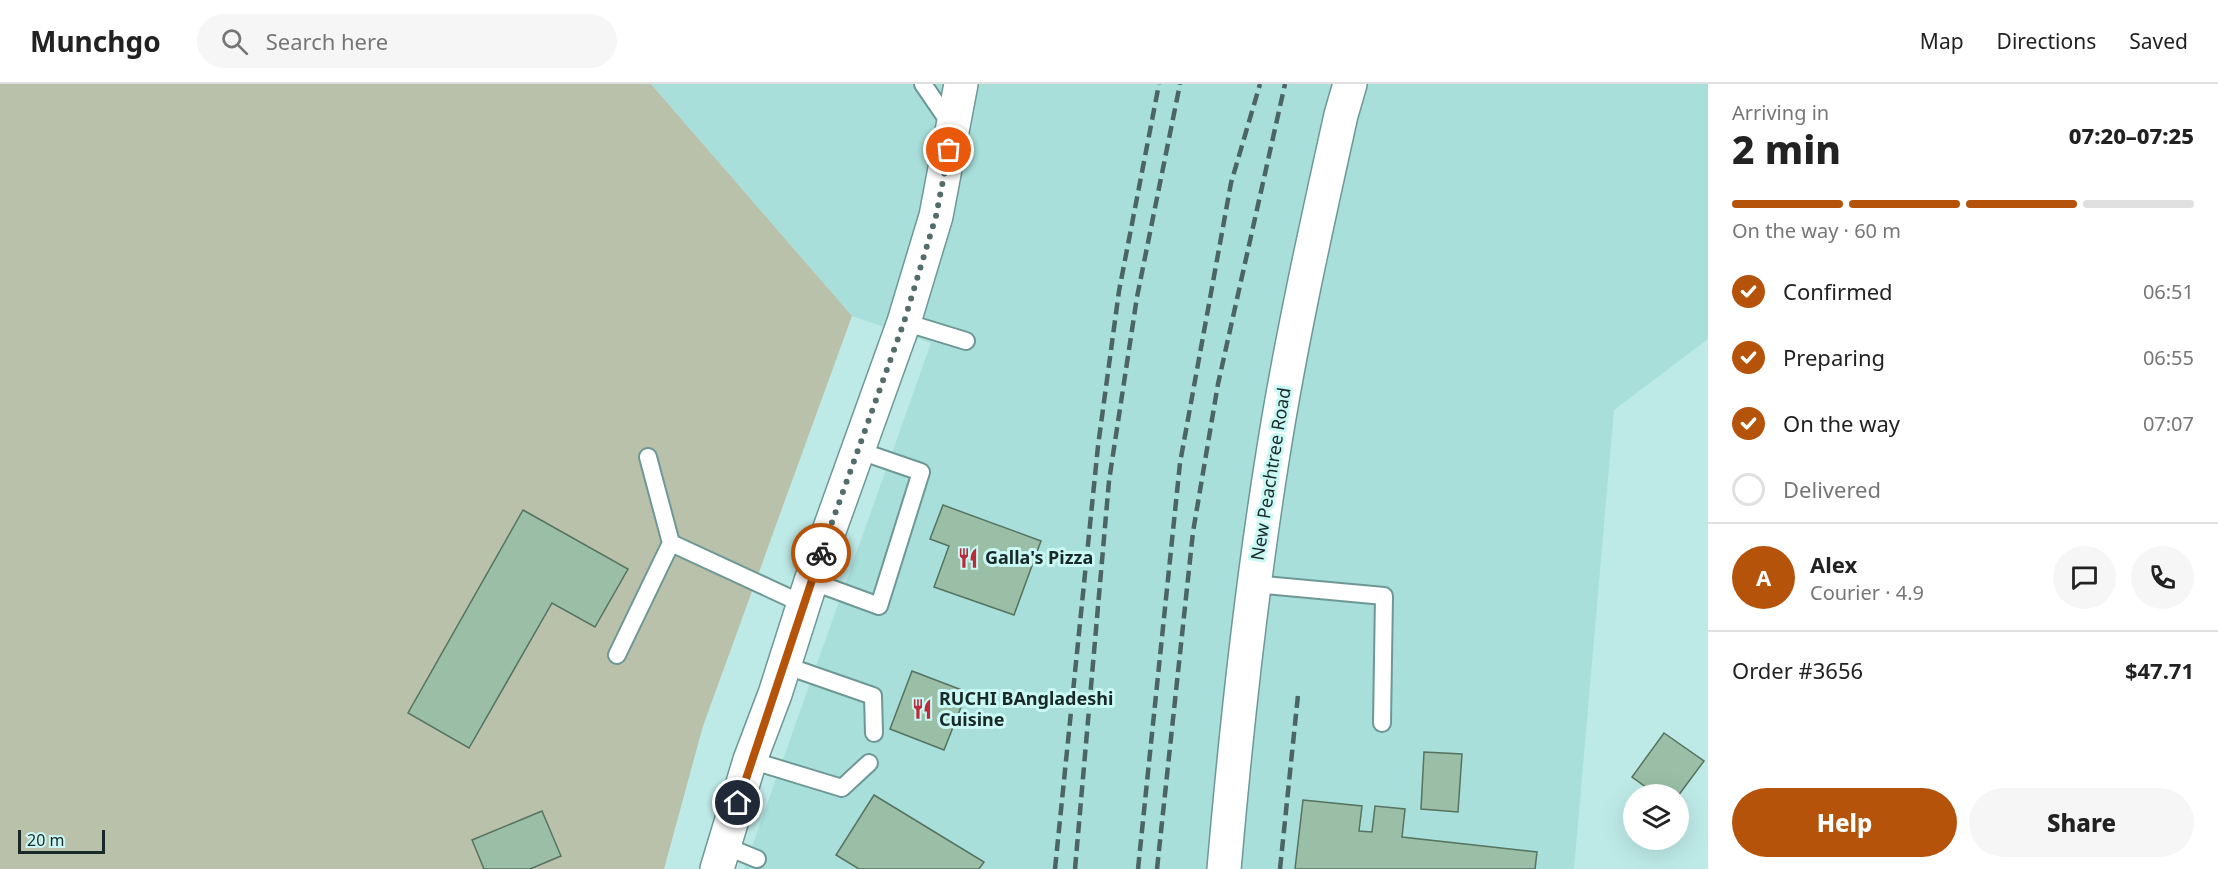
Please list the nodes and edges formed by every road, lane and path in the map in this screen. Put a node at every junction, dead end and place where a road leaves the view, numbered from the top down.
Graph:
1 (923, 84) edge
2 (961, 84) edge
3 (1350, 84) edge
4 (953, 128) junction
5 (904, 322) junction
6 (966, 341) dead end
7 (857, 450) junction
8 (648, 457) dead end
9 (671, 543) junction
10 (1254, 584) junction
11 (808, 593) junction
12 (617, 655) dead end
13 (784, 665) junction
14 (1382, 723) dead end
15 (874, 733) dead end
16 (750, 760) junction
17 (869, 763) dead end
18 (721, 857) edge
19 (757, 859) dead end
20 (1224, 869) edge

1 - 4 lane
2 - 4 main road
3 - 10 main road, New Peachtree Road
4 - 5 main road
5 - 6 lane
5 - 7 main road
7 - 11 main road
7 - 11 lane
8 - 9 lane
9 - 11 lane
9 - 12 lane
10 - 14 lane
10 - 20 main road, New Peachtree Road
11 - 13 main road
13 - 15 lane
13 - 16 main road
16 - 17 lane
16 - 18 main road
18 - 19 lane

